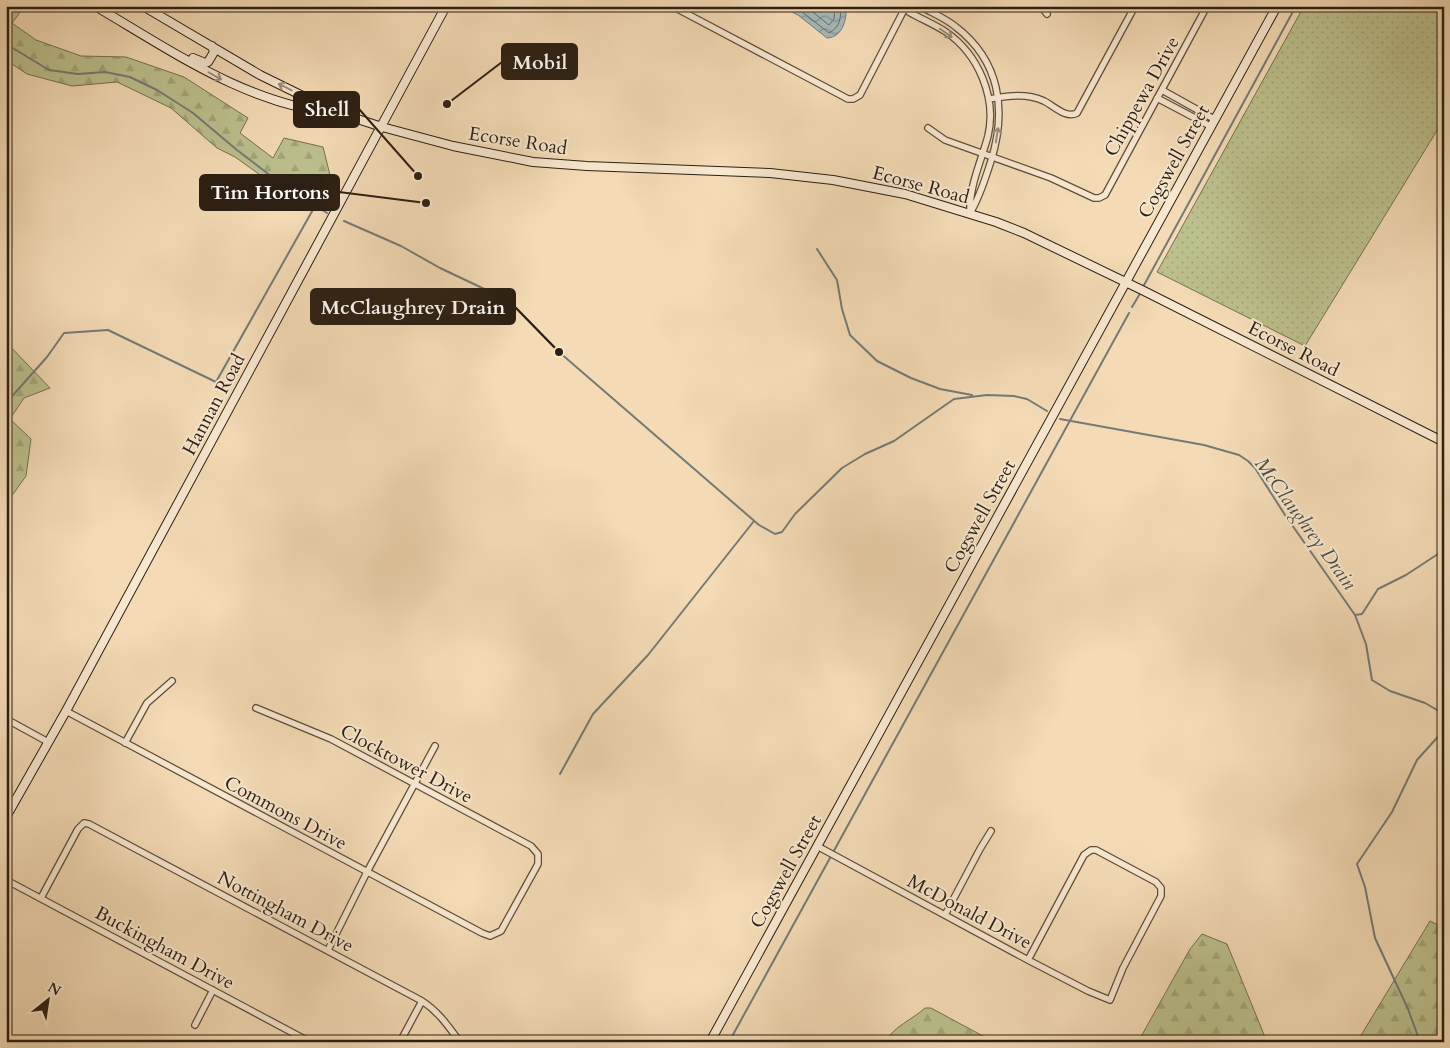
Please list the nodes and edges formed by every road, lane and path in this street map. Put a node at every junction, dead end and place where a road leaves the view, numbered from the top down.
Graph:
1 (95, 6) edge
2 (143, 6) edge
3 (446, 6) edge
4 (672, 6) edge
5 (906, 6) edge
6 (920, 6) edge
7 (1041, 6) edge
8 (1135, 6) edge
9 (1207, 6) edge
10 (1277, 6) edge
11 (1047, 14) dead end
12 (142, 34) junction
13 (212, 46) junction
14 (1162, 90) junction
15 (998, 98) junction
16 (1157, 98) junction
17 (989, 100) junction
18 (345, 114) junction
19 (1212, 122) junction
20 (382, 127) junction
21 (928, 128) dead end
22 (982, 154) junction
23 (992, 157) junction
24 (970, 213) junction
25 (1125, 281) junction
26 (1444, 442) edge
27 (172, 681) dead end
28 (256, 708) dead end
29 (66, 710) junction
30 (6, 719) edge
31 (48, 742) junction
32 (125, 743) junction
33 (435, 746) dead end
34 (414, 784) junction
35 (6, 817) edge
36 (991, 831) dead end
37 (817, 846) junction
38 (367, 872) junction
39 (6, 880) edge
40 (41, 898) junction
41 (945, 915) junction
42 (494, 935) joint
43 (328, 950) junction
44 (1028, 960) junction
45 (213, 990) junction
46 (422, 1000) junction
47 (195, 1025) dead end
48 (310, 1042) edge
49 (400, 1042) edge
50 (460, 1042) edge
51 (710, 1042) edge

1 - 12 street, Ecorse Road
2 - 13 street, Ecorse Road
3 - 20 street, Hannan Road
4 - 5 street
5 -> 17 street
6 - 15 street
7 - 11 street
8 - 15 street
9 - 14 street, Chippewa Drive
10 - 19 street, Cogswell Street
12 - 13 street
12 -> 18 street, Ecorse Road
18 -> 13 street, Ecorse Road
14 - 16 street, Chippewa Drive
14 - 19 street
15 - 17 street
23 -> 15 street
16 - 19 street
16 - 23 street, Chippewa Drive
17 - 22 street
18 - 20 street, Ecorse Road
19 - 25 street, Cogswell Street
20 - 24 street, Ecorse Road
20 - 29 street, Hannan Road
21 - 22 street
22 - 23 street
22 - 24 street
23 - 24 street
24 - 25 street, Ecorse Road
25 - 26 street, Ecorse Road
25 - 37 street, Cogswell Street
27 - 32 street
28 - 34 street, Clocktower Drive
29 - 31 street, Hannan Road
29 - 32 street, Commons Drive
30 - 31 street
31 - 35 street, Hannan Road
32 - 38 street, Commons Drive
33 - 34 street
34 - 38 street
34 - 42 street, Clocktower Drive
36 - 41 street
37 - 41 street, McDonald Drive
37 - 51 street, Cogswell Street
38 - 42 street, Commons Drive
38 - 43 street
39 - 40 street, Buckingham Drive
40 - 43 street, Nottingham Drive
40 - 45 street, Buckingham Drive
41 - 44 street, McDonald Drive
43 - 46 street, Nottingham Drive
44 - 44 street, McDonald Drive
45 - 47 street
45 - 48 street, Buckingham Drive
46 - 49 street
46 - 50 street, Nottingham Drive

